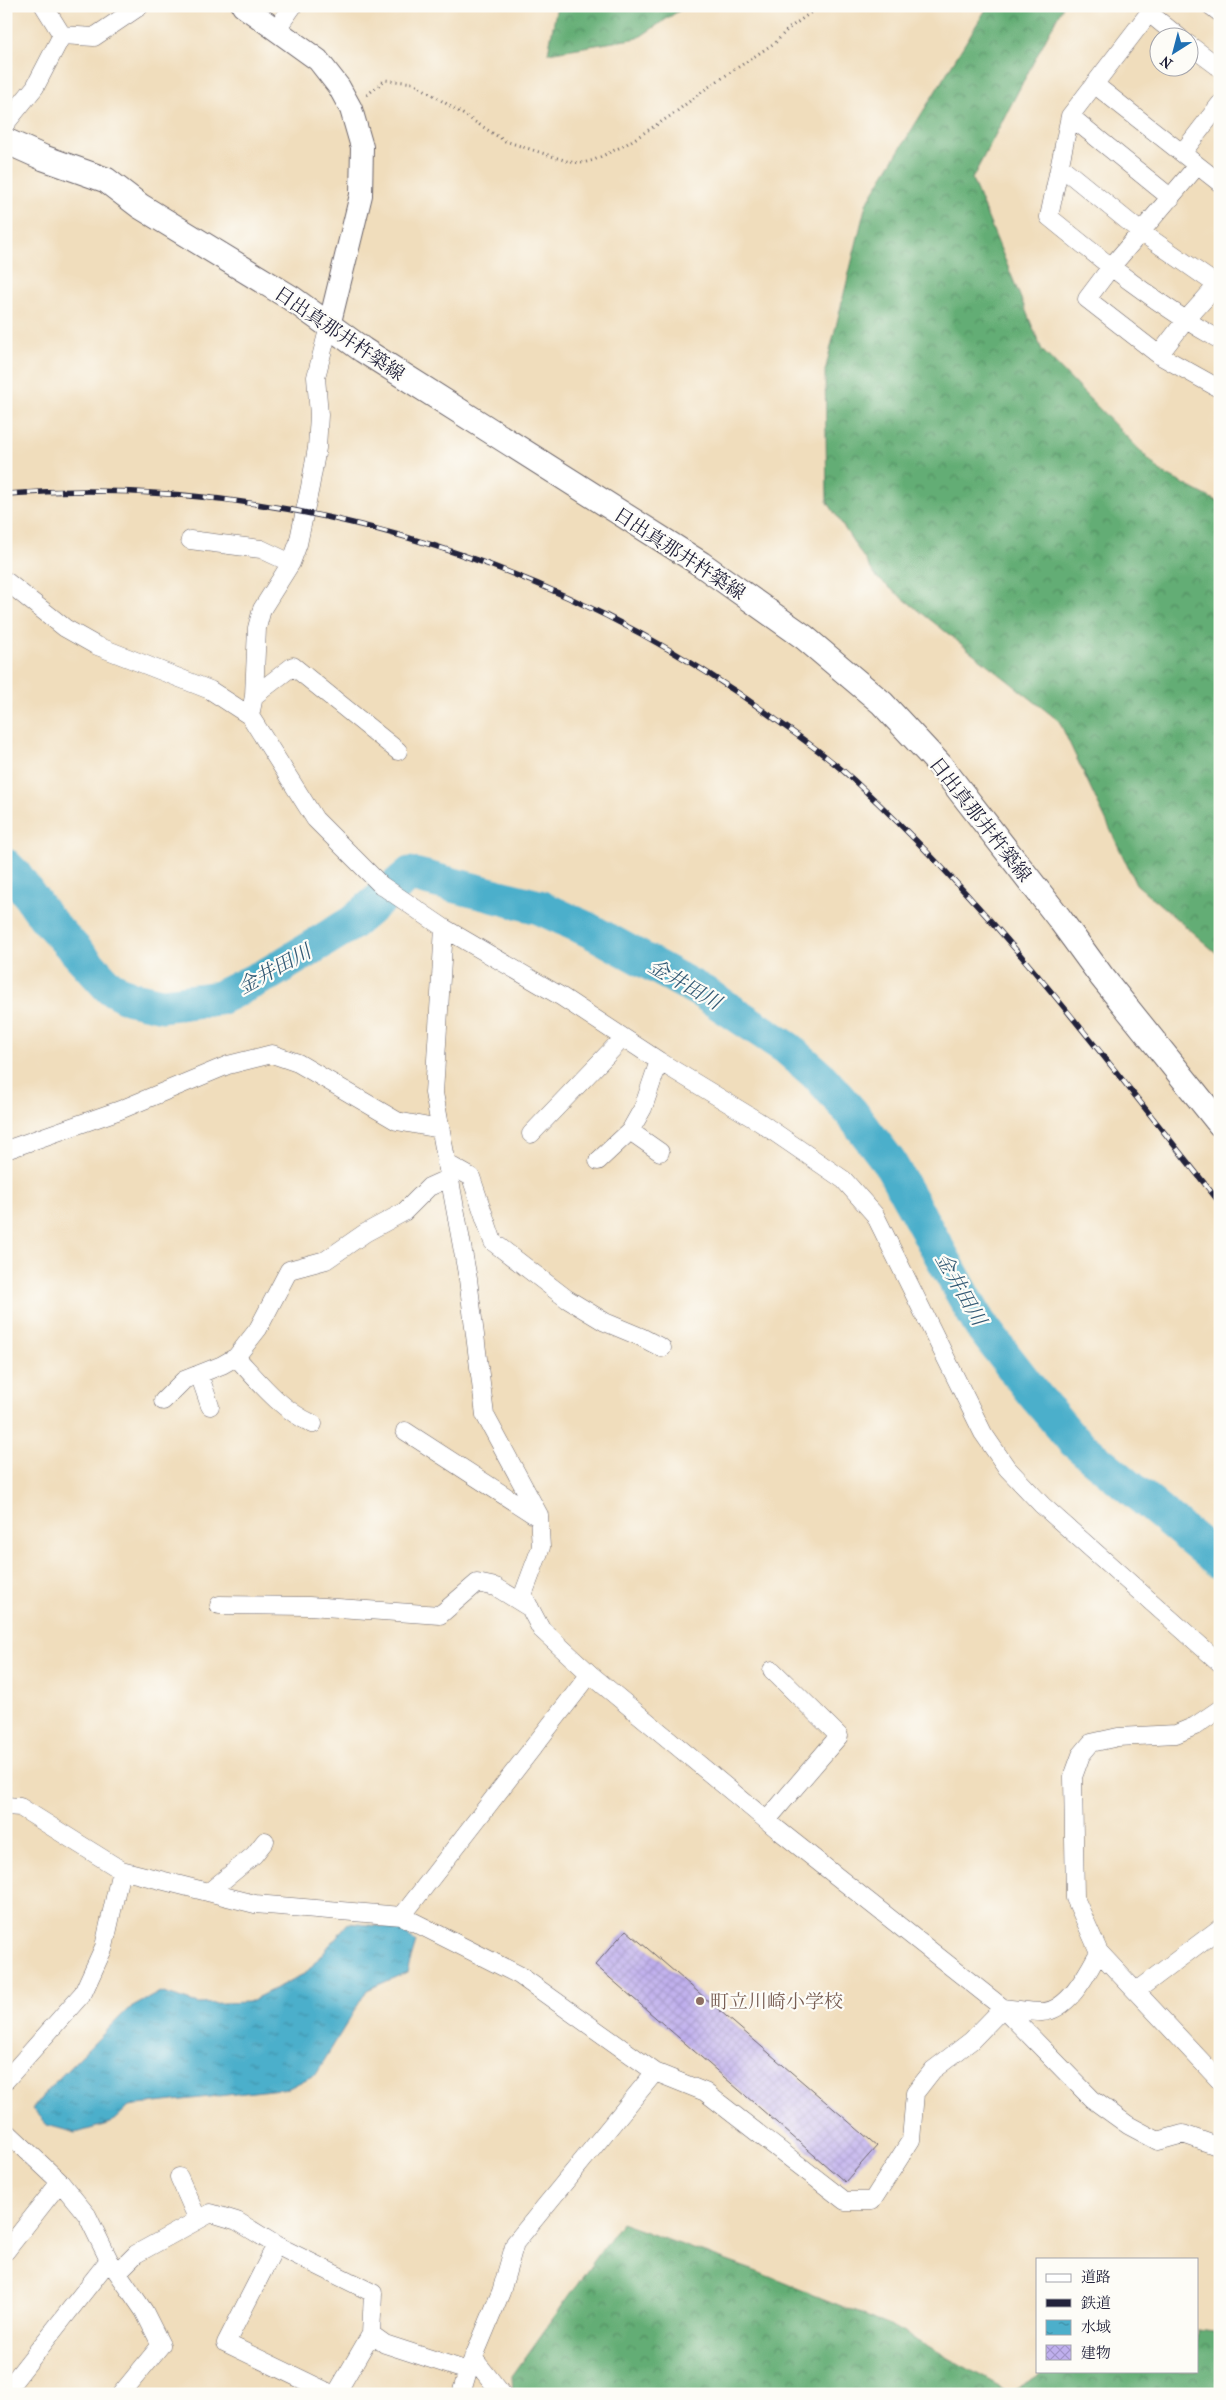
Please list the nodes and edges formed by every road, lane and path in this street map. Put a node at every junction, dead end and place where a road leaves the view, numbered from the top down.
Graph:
1 (44, 6) edge
2 (140, 6) edge
3 (243, 6) edge
4 (293, 6) edge
5 (820, 6) edge
6 (1168, 28) edge
7 (276, 30) junction
8 (62, 35) junction
9 (1198, 52) edge
10 (1220, 68) edge
11 (1094, 84) junction
12 (1220, 104) edge
13 (351, 109) junction
14 (1070, 116) junction
15 (6, 123) edge
16 (6, 142) edge
17 (1183, 152) junction
18 (1060, 166) junction
19 (1197, 166) junction
20 (1220, 183) edge
21 (1171, 198) junction
22 (1141, 232) junction
23 (1111, 267) junction
24 (1219, 285) edge
25 (1185, 321) junction
26 (329, 326) junction
27 (1220, 340) edge
28 (1159, 355) junction
29 (1220, 388) edge
30 (190, 540) dead end
31 (291, 563) junction
32 (6, 581) edge
33 (254, 696) junction
34 (250, 716) junction
35 (398, 750) dead end
36 (444, 928) junction
37 (623, 1038) junction
38 (659, 1061) junction
39 (1220, 1124) edge
40 (440, 1129) junction
41 (630, 1131) junction
42 (531, 1134) dead end
43 (6, 1150) edge
44 (660, 1152) dead end
45 (598, 1161) dead end
46 (448, 1171) junction
47 (662, 1348) dead end
48 (236, 1356) junction
49 (199, 1374) junction
50 (164, 1401) dead end
51 (210, 1406) dead end
52 (313, 1424) dead end
53 (404, 1431) dead end
54 (539, 1518) junction
55 (219, 1605) dead end
56 (530, 1609) junction
57 (1220, 1663) edge
58 (772, 1670) dead end
59 (590, 1674) junction
60 (1220, 1709) edge
61 (6, 1806) edge
62 (767, 1820) junction
63 (265, 1841) dead end
64 (121, 1870) junction
65 (209, 1892) junction
66 (402, 1916) junction
67 (1220, 1928) edge
68 (1099, 1952) junction
69 (1136, 1991) junction
70 (1003, 2008) junction
71 (655, 2072) junction
72 (6, 2080) edge
73 (1220, 2081) edge
74 (6, 2131) edge
75 (1220, 2147) edge
76 (179, 2178) dead end
77 (60, 2182) junction
78 (198, 2220) junction
79 (276, 2245) junction
80 (6, 2251) edge
81 (114, 2266) junction
82 (371, 2334) junction
83 (471, 2364) junction
84 (6, 2391) edge
85 (121, 2394) edge
86 (334, 2394) edge
87 (461, 2394) edge
88 (502, 2394) edge

1 - 8 street
2 - 8 street
3 - 7 street
4 - 7 street
5 - 13 path
6 - 11 street
7 - 13 street
8 - 15 street
9 - 10 street
11 - 14 street
11 - 17 street
12 - 17 street
13 - 26 street
14 - 18 street
14 - 21 street
16 - 26 main road, 日出真那井杵築線
17 - 19 street
18 - 22 street
18 - 23 street
19 - 20 street
19 - 21 street
21 - 22 street
22 - 23 street
22 - 24 street
23 - 25 street
23 - 28 street
24 - 25 street
25 - 27 street
25 - 28 street
26 - 31 street
26 - 39 main road, 日出真那井杵築線
28 - 29 street
30 - 31 street
31 - 33 street
32 - 34 street
33 - 34 street
33 - 35 street
34 - 36 street
36 - 37 street
36 - 40 street
37 - 38 street
37 - 42 street
38 - 41 street
38 - 57 street
40 - 43 street
40 - 46 street
41 - 44 street
41 - 45 street
46 - 47 street
46 - 48 street
46 - 54 street
48 - 49 street
48 - 52 street
49 - 50 street
49 - 51 street
53 - 54 street
54 - 56 street
55 - 56 street
56 - 59 street
58 - 62 street
59 - 62 street
59 - 66 street
60 - 68 street
61 - 64 street
62 - 70 street
63 - 65 street
64 - 65 street
64 - 72 street
65 - 66 street
66 - 71 street
67 - 69 street
68 - 69 street
68 - 70 street
69 - 73 street
70 - 71 street
70 - 75 street
71 - 83 street
74 - 77 street
76 - 78 street
77 - 80 street
77 - 81 street
78 - 79 street
78 - 81 street
79 - 82 street
79 - 86 street
81 - 84 street
81 - 85 street
82 - 83 street
82 - 86 street
83 - 87 street
83 - 88 street

